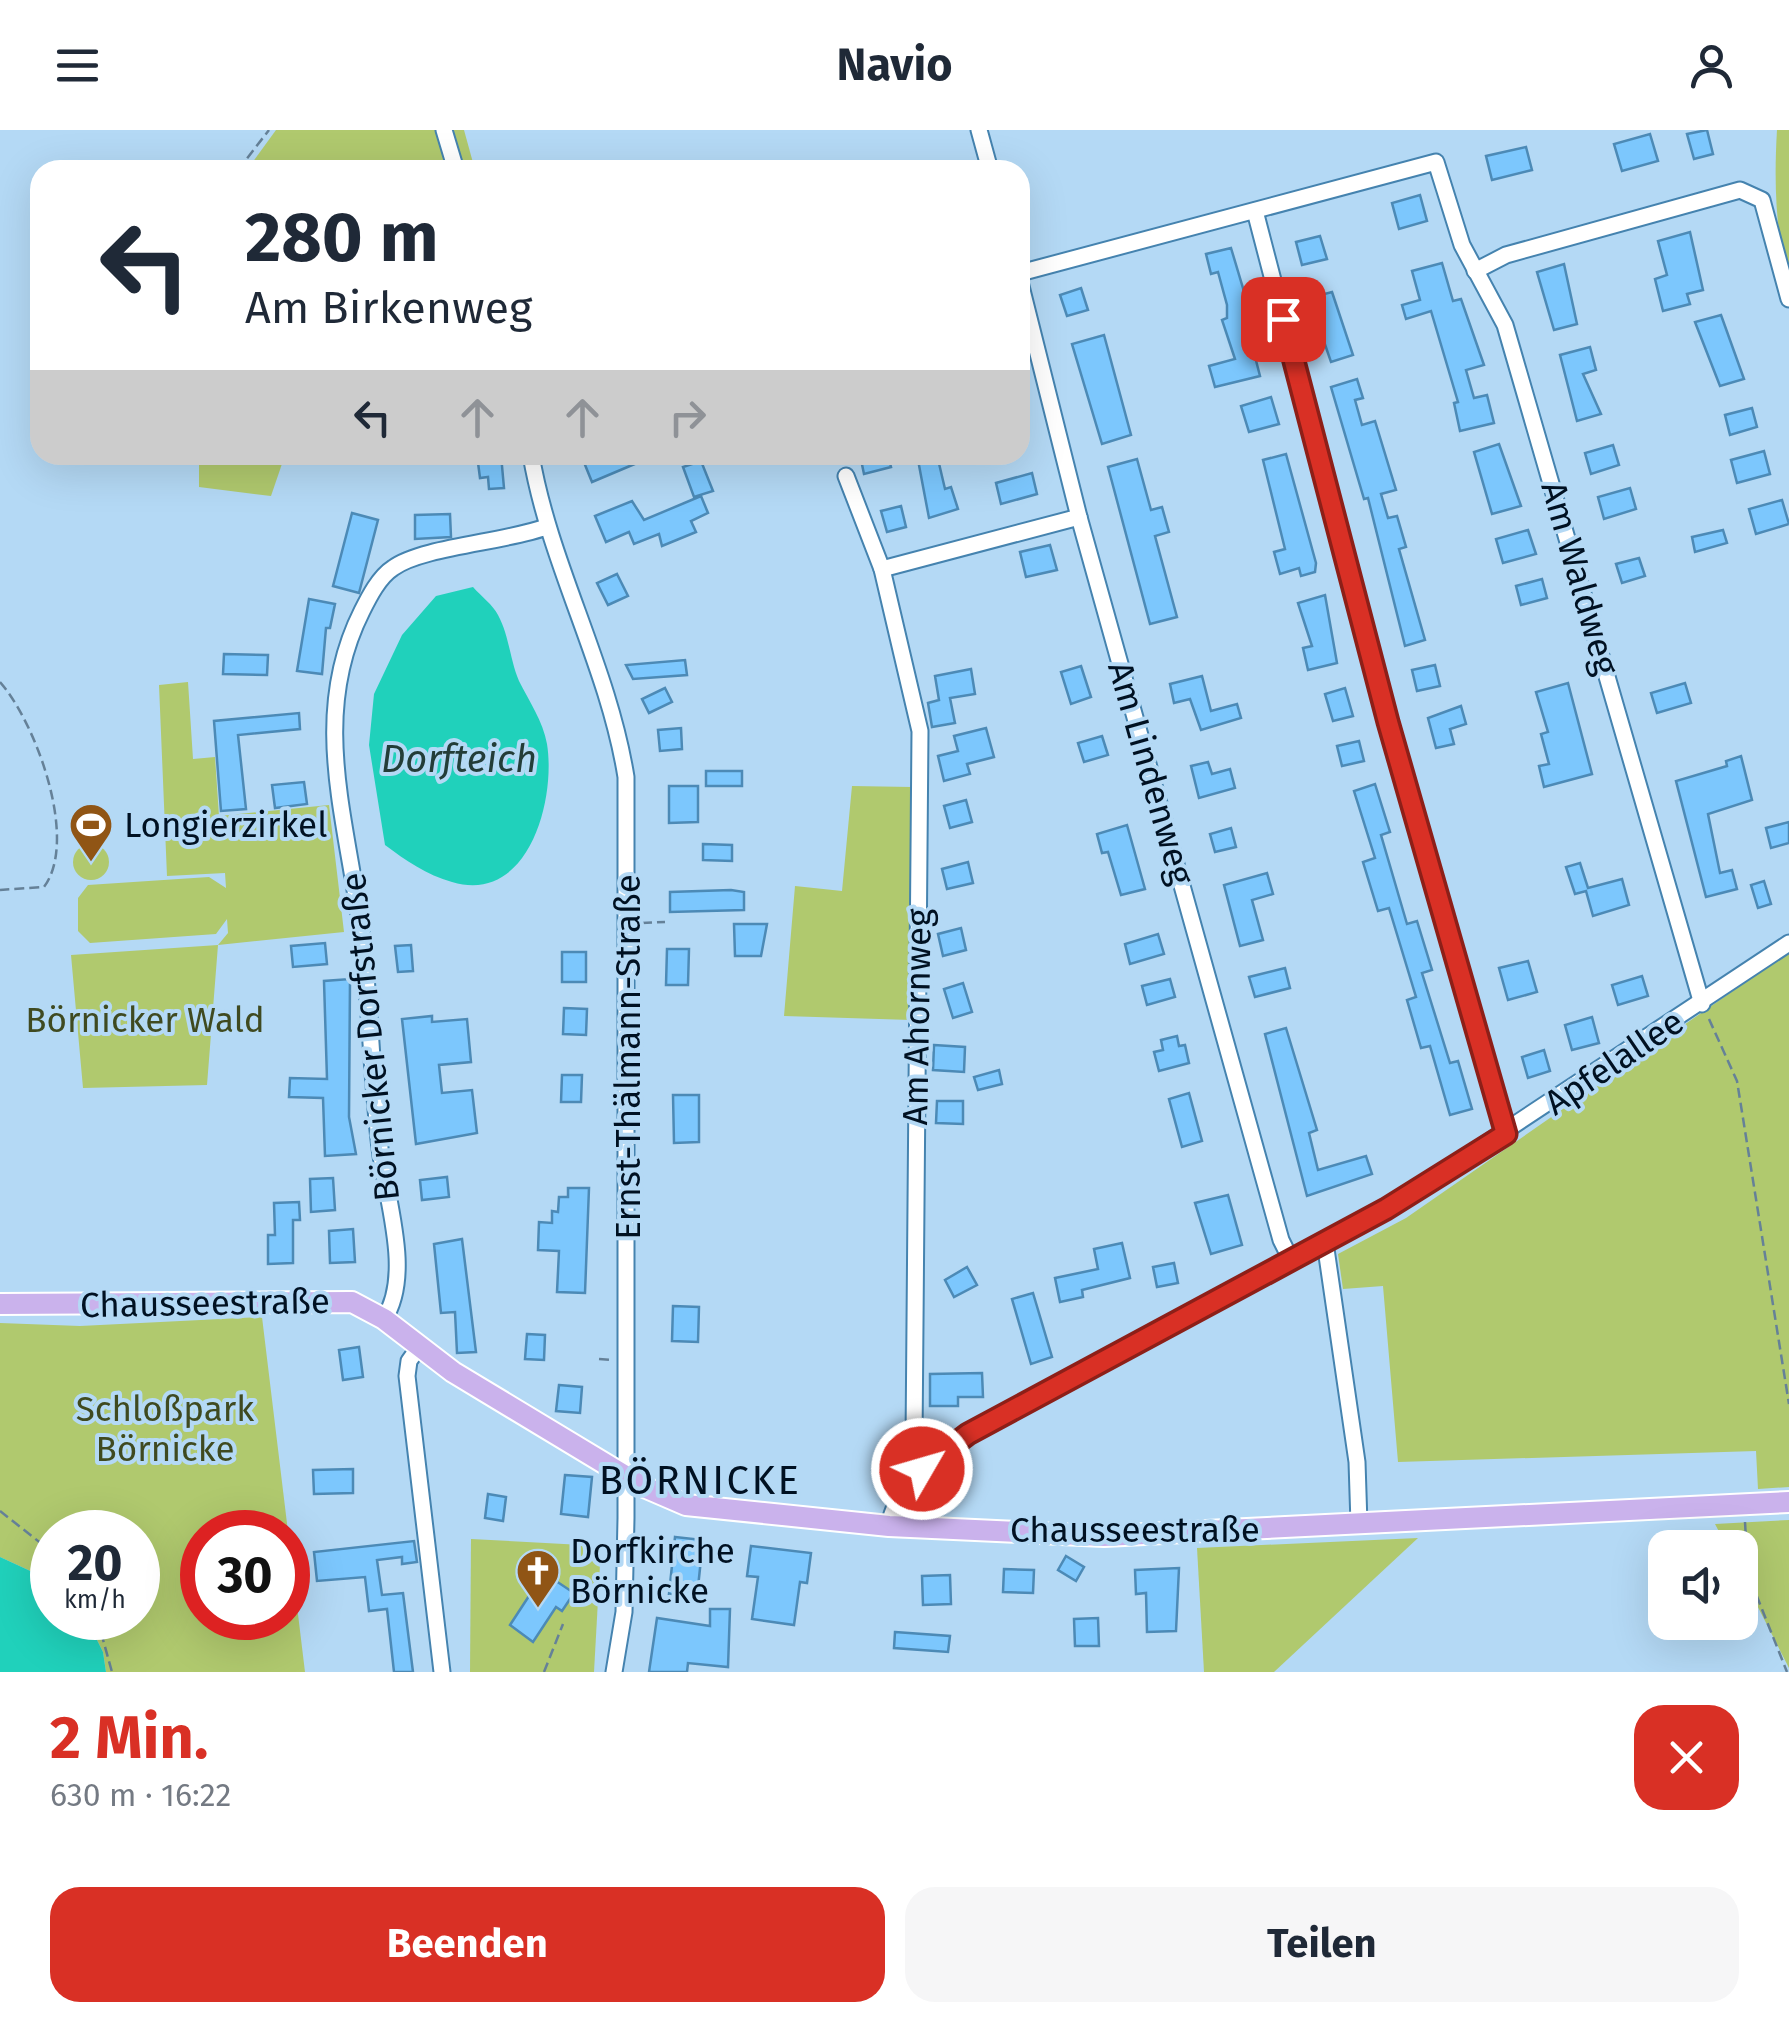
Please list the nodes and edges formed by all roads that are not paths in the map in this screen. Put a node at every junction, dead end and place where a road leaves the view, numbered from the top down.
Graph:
1 (444, 130) edge
2 (979, 130) edge
3 (453, 160) edge
4 (987, 160) edge
5 (1254, 211) junction
6 (1030, 270) edge
7 (1474, 271) junction
8 (1789, 299) edge
9 (1030, 322) edge
10 (533, 465) edge
11 (846, 476) dead end
12 (1079, 517) junction
13 (546, 527) junction
14 (882, 569) junction
15 (1789, 943) edge
16 (1702, 1004) junction
17 (1506, 1134) junction
18 (1326, 1242) junction
19 (1291, 1260) junction
20 (0, 1304) edge
21 (384, 1319) junction
22 (412, 1361) junction
23 (922, 1469) junction
24 (624, 1474) junction
25 (1789, 1502) edge
26 (1359, 1524) junction
27 (889, 1526) junction
28 (442, 1672) edge
29 (614, 1672) edge

1 - 3 street
2 - 4 street
5 - 6 street
5 - 7 street, Am Waldweg
5 - 17 street
7 - 8 street
7 - 16 street, Am Waldweg
9 - 12 street, Am Lindenweg
10 - 13 street, Ernst-Thälmann-Straße
11 - 14 street, Am Ahornweg
12 - 14 street
12 - 19 street, Am Lindenweg
13 - 21 street, Börnicker Dorfstraße
13 - 24 street, Ernst-Thälmann-Straße
14 - 23 street, Am Ahornweg
15 - 16 street, Apfelallee
16 - 17 street, Apfelallee
17 - 18 street, Apfelallee
18 - 19 street, Apfelallee
18 - 26 street
19 - 23 street, Apfelallee
20 - 21 main road, Chausseestraße
21 - 22 main road, Chausseestraße
22 - 24 main road, Chausseestraße
22 - 28 street
23 - 27 street, Apfelallee
24 - 27 main road, Chausseestraße
24 - 29 street, Ernst-Thälmann-Straße
25 - 26 main road, Chausseestraße
26 - 27 main road, Chausseestraße

